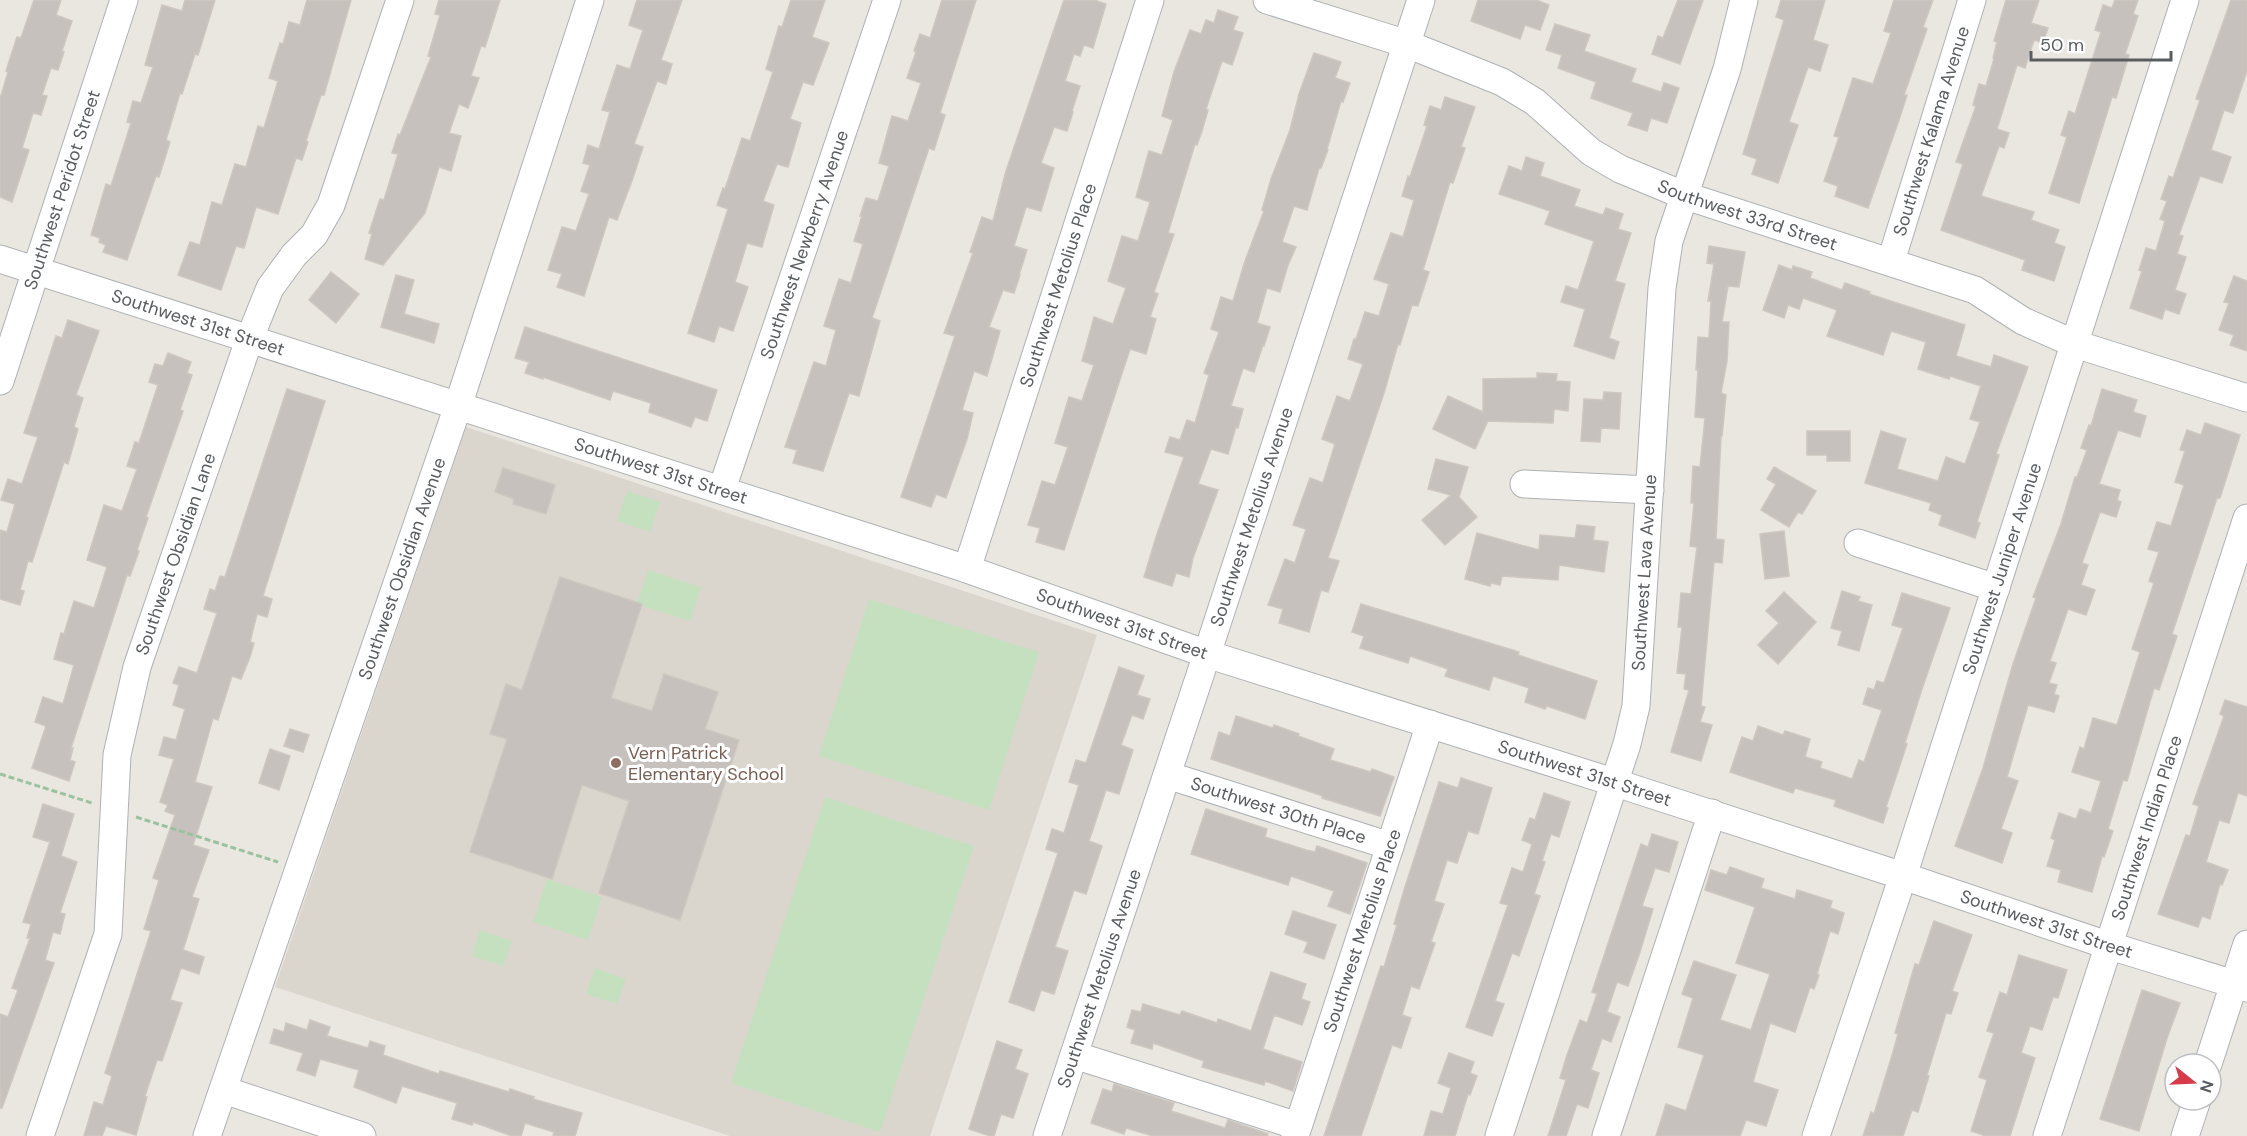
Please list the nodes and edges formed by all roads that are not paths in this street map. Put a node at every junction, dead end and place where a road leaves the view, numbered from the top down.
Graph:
1 (124, 0) edge
2 (400, 0) edge
3 (590, 0) edge
4 (887, 0) edge
5 (1150, 0) edge
6 (1266, 0) edge
7 (1421, 0) edge
8 (1744, 0) edge
9 (1972, 0) edge
10 (2185, 0) edge
11 (1407, 45) junction
12 (1683, 195) junction
13 (0, 259) edge
14 (1891, 261) junction
15 (36, 271) junction
16 (249, 340) junction
17 (2075, 344) junction
18 (0, 381) edge
19 (2247, 398) edge
20 (458, 406) junction
21 (1524, 484) dead end
22 (722, 489) junction
23 (1650, 489) junction
24 (2247, 518) edge
25 (1858, 543) dead end
26 (967, 569) junction
27 (1996, 588) junction
28 (1207, 654) junction
29 (1430, 724) junction
30 (1167, 775) junction
31 (1613, 782) junction
32 (1712, 813) junction
33 (1390, 846) junction
34 (1903, 876) junction
35 (2247, 944) edge
36 (2107, 945) junction
37 (2240, 986) edge
38 (2213, 1052) edge
39 (1074, 1055) junction
40 (224, 1090) junction
41 (2193, 1112) edge
42 (1297, 1131) edge
43 (40, 1136) edge
44 (207, 1136) edge
45 (362, 1136) edge
46 (1047, 1136) edge
47 (1499, 1136) edge
48 (1606, 1136) edge
49 (1816, 1136) edge
50 (2047, 1136) edge
51 (2185, 1136) edge

1 - 15 street, Southwest Peridot Street
2 - 16 street, Southwest Obsidian Lane
3 - 20 street, Southwest Obsidian Avenue
4 - 22 street, Southwest Newberry Avenue
5 - 26 street, Southwest Metolius Place
6 - 11 street, Southwest 33rd Street
7 - 11 street, Southwest Metolius Avenue
8 - 12 street, Southwest Lava Avenue
9 - 14 street, Southwest Kalama Avenue
10 - 17 street, Southwest Juniper Avenue
11 - 12 street, Southwest 33rd Street
11 - 28 street, Southwest Metolius Avenue
12 - 14 street, Southwest 33rd Street
12 - 23 street, Southwest Lava Avenue
13 - 15 street, Southwest 31st Street
14 - 17 street, Southwest 33rd Street
15 - 16 street, Southwest 31st Street
15 - 18 street, Southwest Peridot Street
16 - 20 street, Southwest 31st Street
16 - 43 street, Southwest Obsidian Lane
17 - 19 street, Southwest 33rd Street
17 - 27 street, Southwest Juniper Avenue
20 - 22 street, Southwest 31st Street
20 - 40 street, Southwest Obsidian Avenue
21 - 23 street
22 - 26 street, Southwest 31st Street
23 - 31 street, Southwest Lava Avenue
24 - 36 street, Southwest Indian Place
25 - 27 street
26 - 28 street, Southwest 31st Street
27 - 34 street, Southwest Juniper Avenue
28 - 29 street, Southwest 31st Street
28 - 30 street, Southwest Metolius Avenue
29 - 31 street, Southwest 31st Street
29 - 33 street, Southwest Metolius Place
30 - 33 street, Southwest 30th Place
30 - 39 street, Southwest Metolius Avenue
31 - 32 street, Southwest 31st Street
31 - 47 street, Southwest Lava Avenue
32 - 34 street, Southwest 31st Street
32 - 48 street
33 - 42 street, Southwest Metolius Place
34 - 36 street, Southwest 31st Street
34 - 49 street, Southwest Juniper Avenue
35 - 37 street
36 - 37 street, Southwest 31st Street
36 - 50 street, Southwest Indian Place
37 - 38 street
39 - 42 street
39 - 46 street, Southwest Metolius Avenue
40 - 44 street, Southwest Obsidian Avenue
40 - 45 street
41 - 51 street

